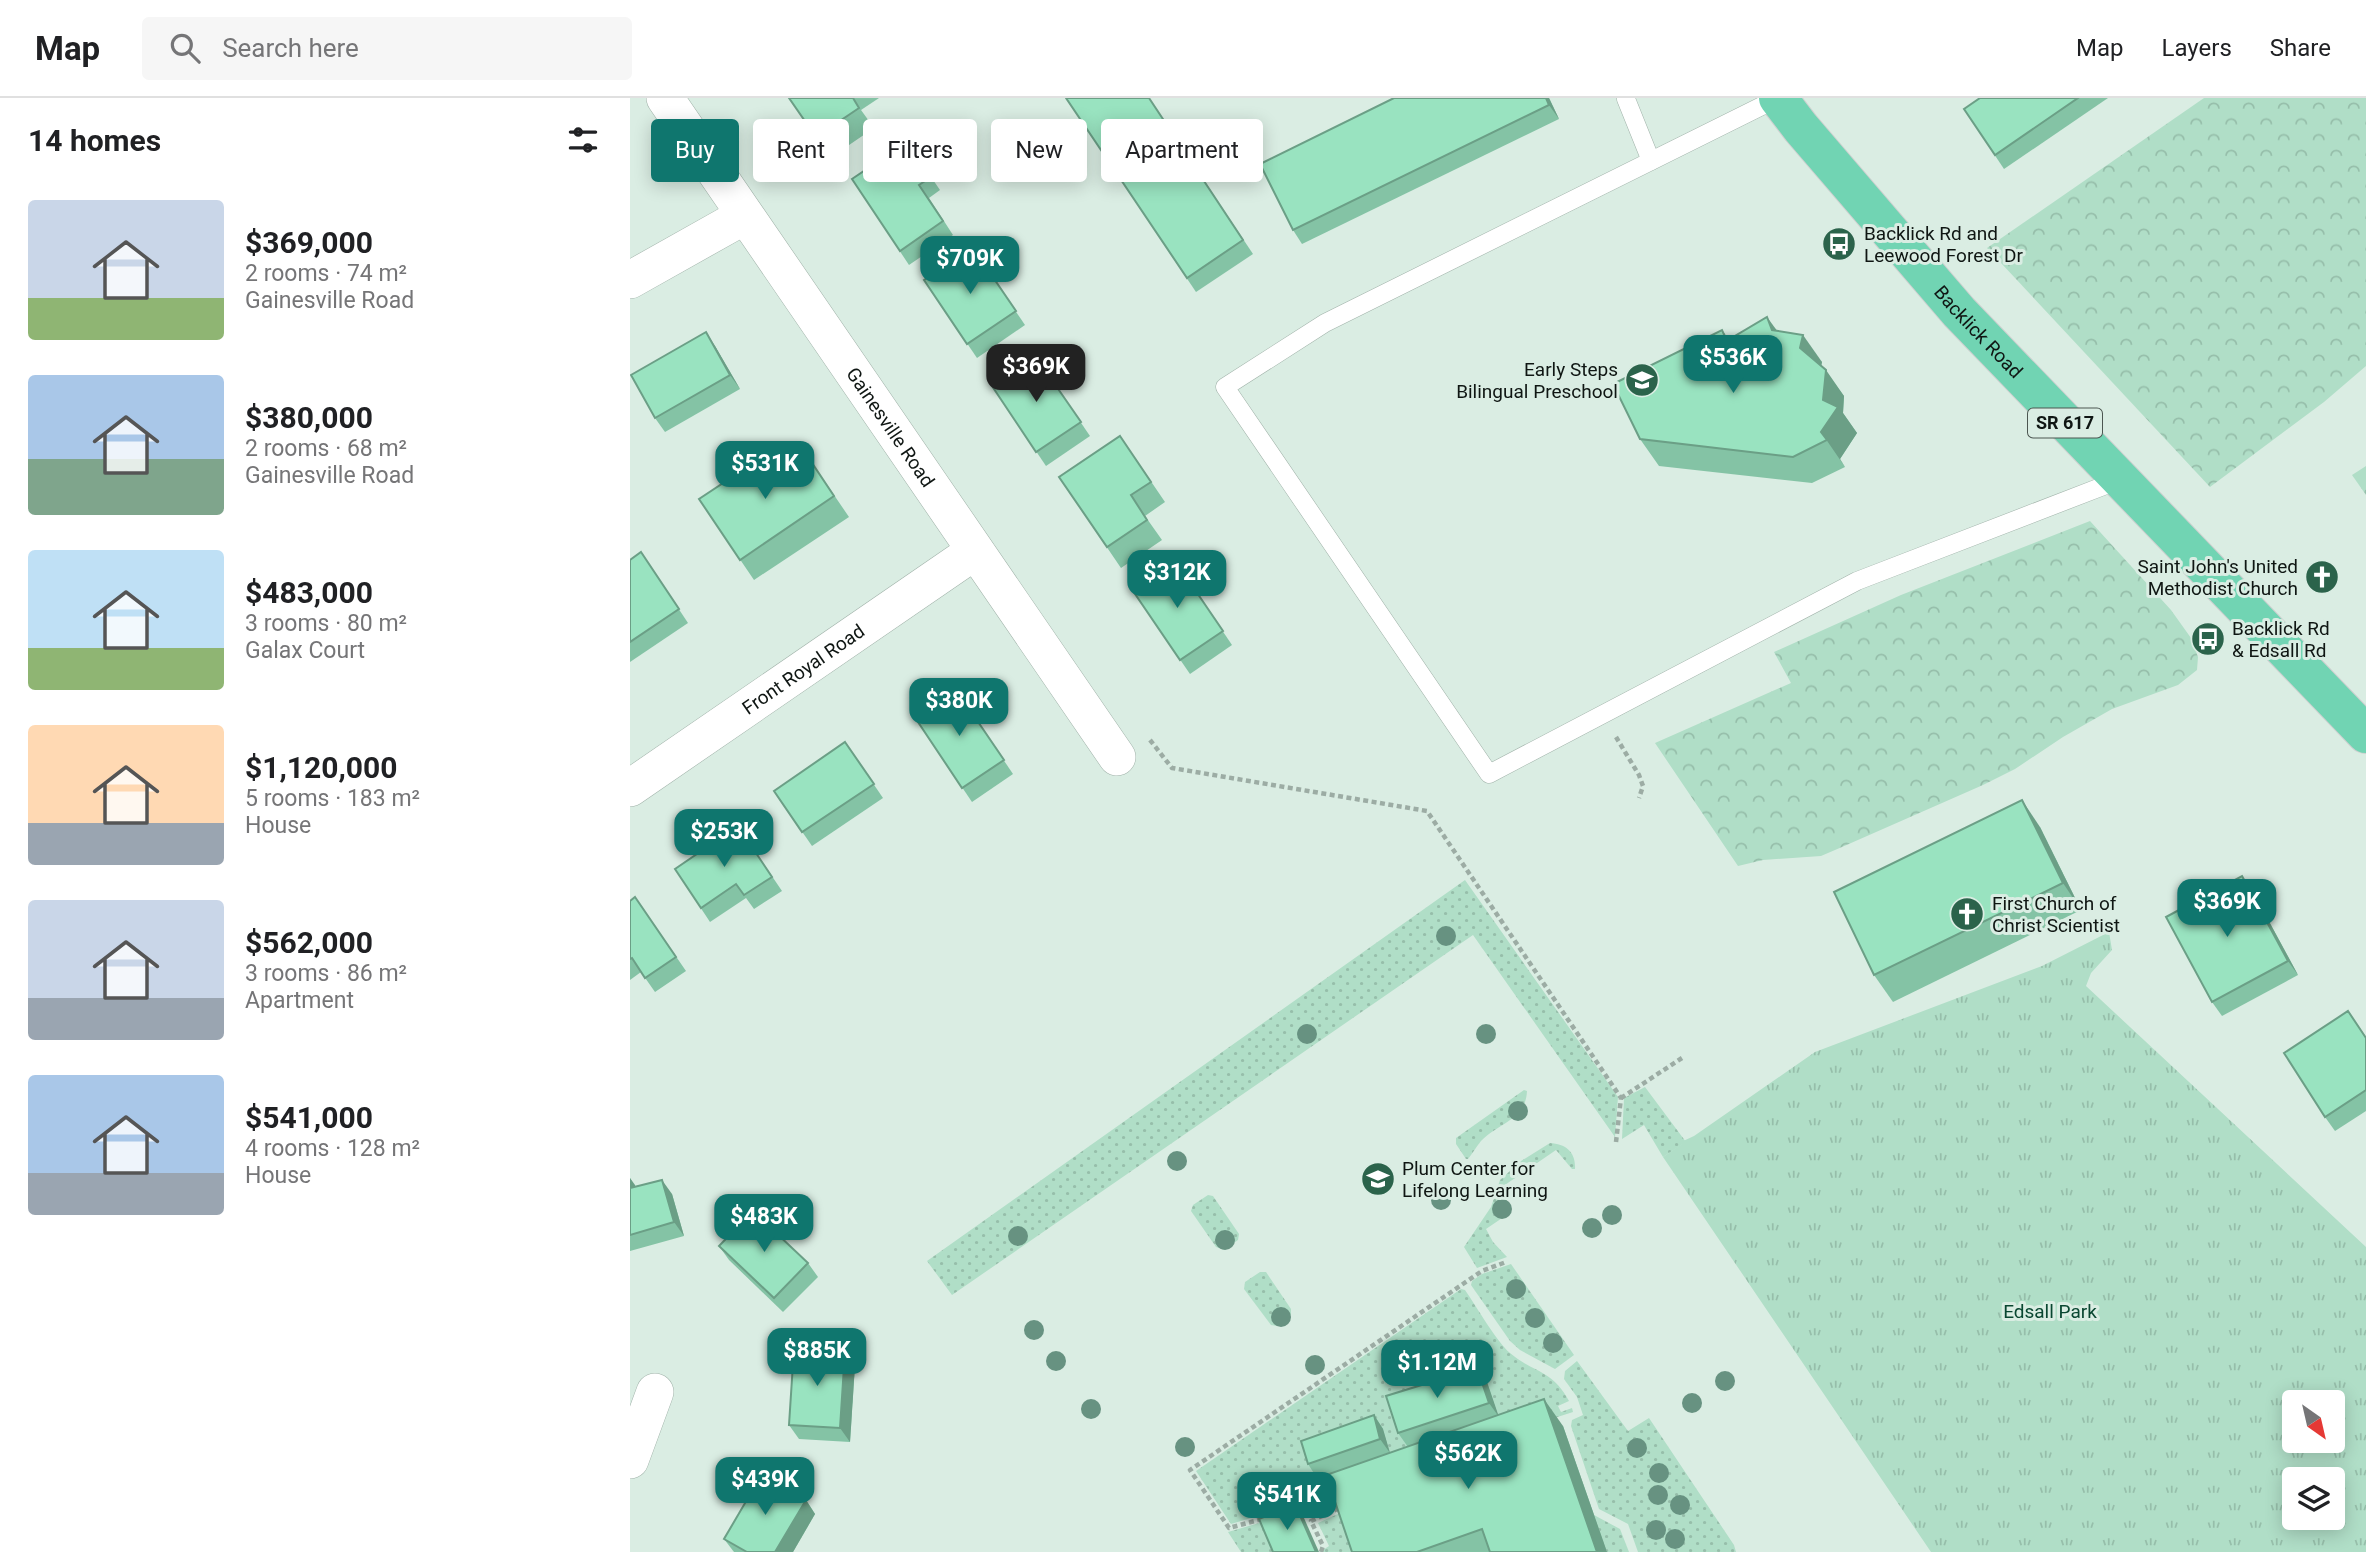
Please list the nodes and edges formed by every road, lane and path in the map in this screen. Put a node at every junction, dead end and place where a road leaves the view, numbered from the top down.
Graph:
1 (664, 98) edge
2 (1778, 98) edge
3 (1626, 99) edge
4 (1651, 162) junction
5 (744, 216) junction
6 (630, 279) edge
7 (2119, 480) junction
8 (975, 551) junction
9 (1603, 715) junction
10 (2366, 734) edge
11 (1117, 757) joint
12 (630, 788) edge
13 (1639, 798) dead end
14 (1682, 1058) dead end
15 (1621, 1098) junction
16 (1616, 1142) dead end
17 (1506, 1262) dead end
18 (655, 1392) dead end
19 (630, 1460) edge
20 (1343, 1507) junction
21 (1290, 1511) edge
22 (1266, 1518) edge
23 (1347, 1518) edge
24 (1321, 1552) edge

1 - 5 street, Gainesville Road
2 - 4 lane
2 - 7 main road, Backlick Road / SR 617
3 - 4 lane
4 - 9 lane
5 - 6 street
5 - 8 street, Gainesville Road
7 - 9 lane
7 - 10 main road, Backlick Road / SR 617
8 - 11 street, Gainesville Road
8 - 12 street, Front Royal Road
9 - 13 path
11 - 15 path
14 - 15 path
15 - 16 path
17 - 22 path
18 - 19 street
20 - 21 path
20 - 23 path
20 - 24 path

